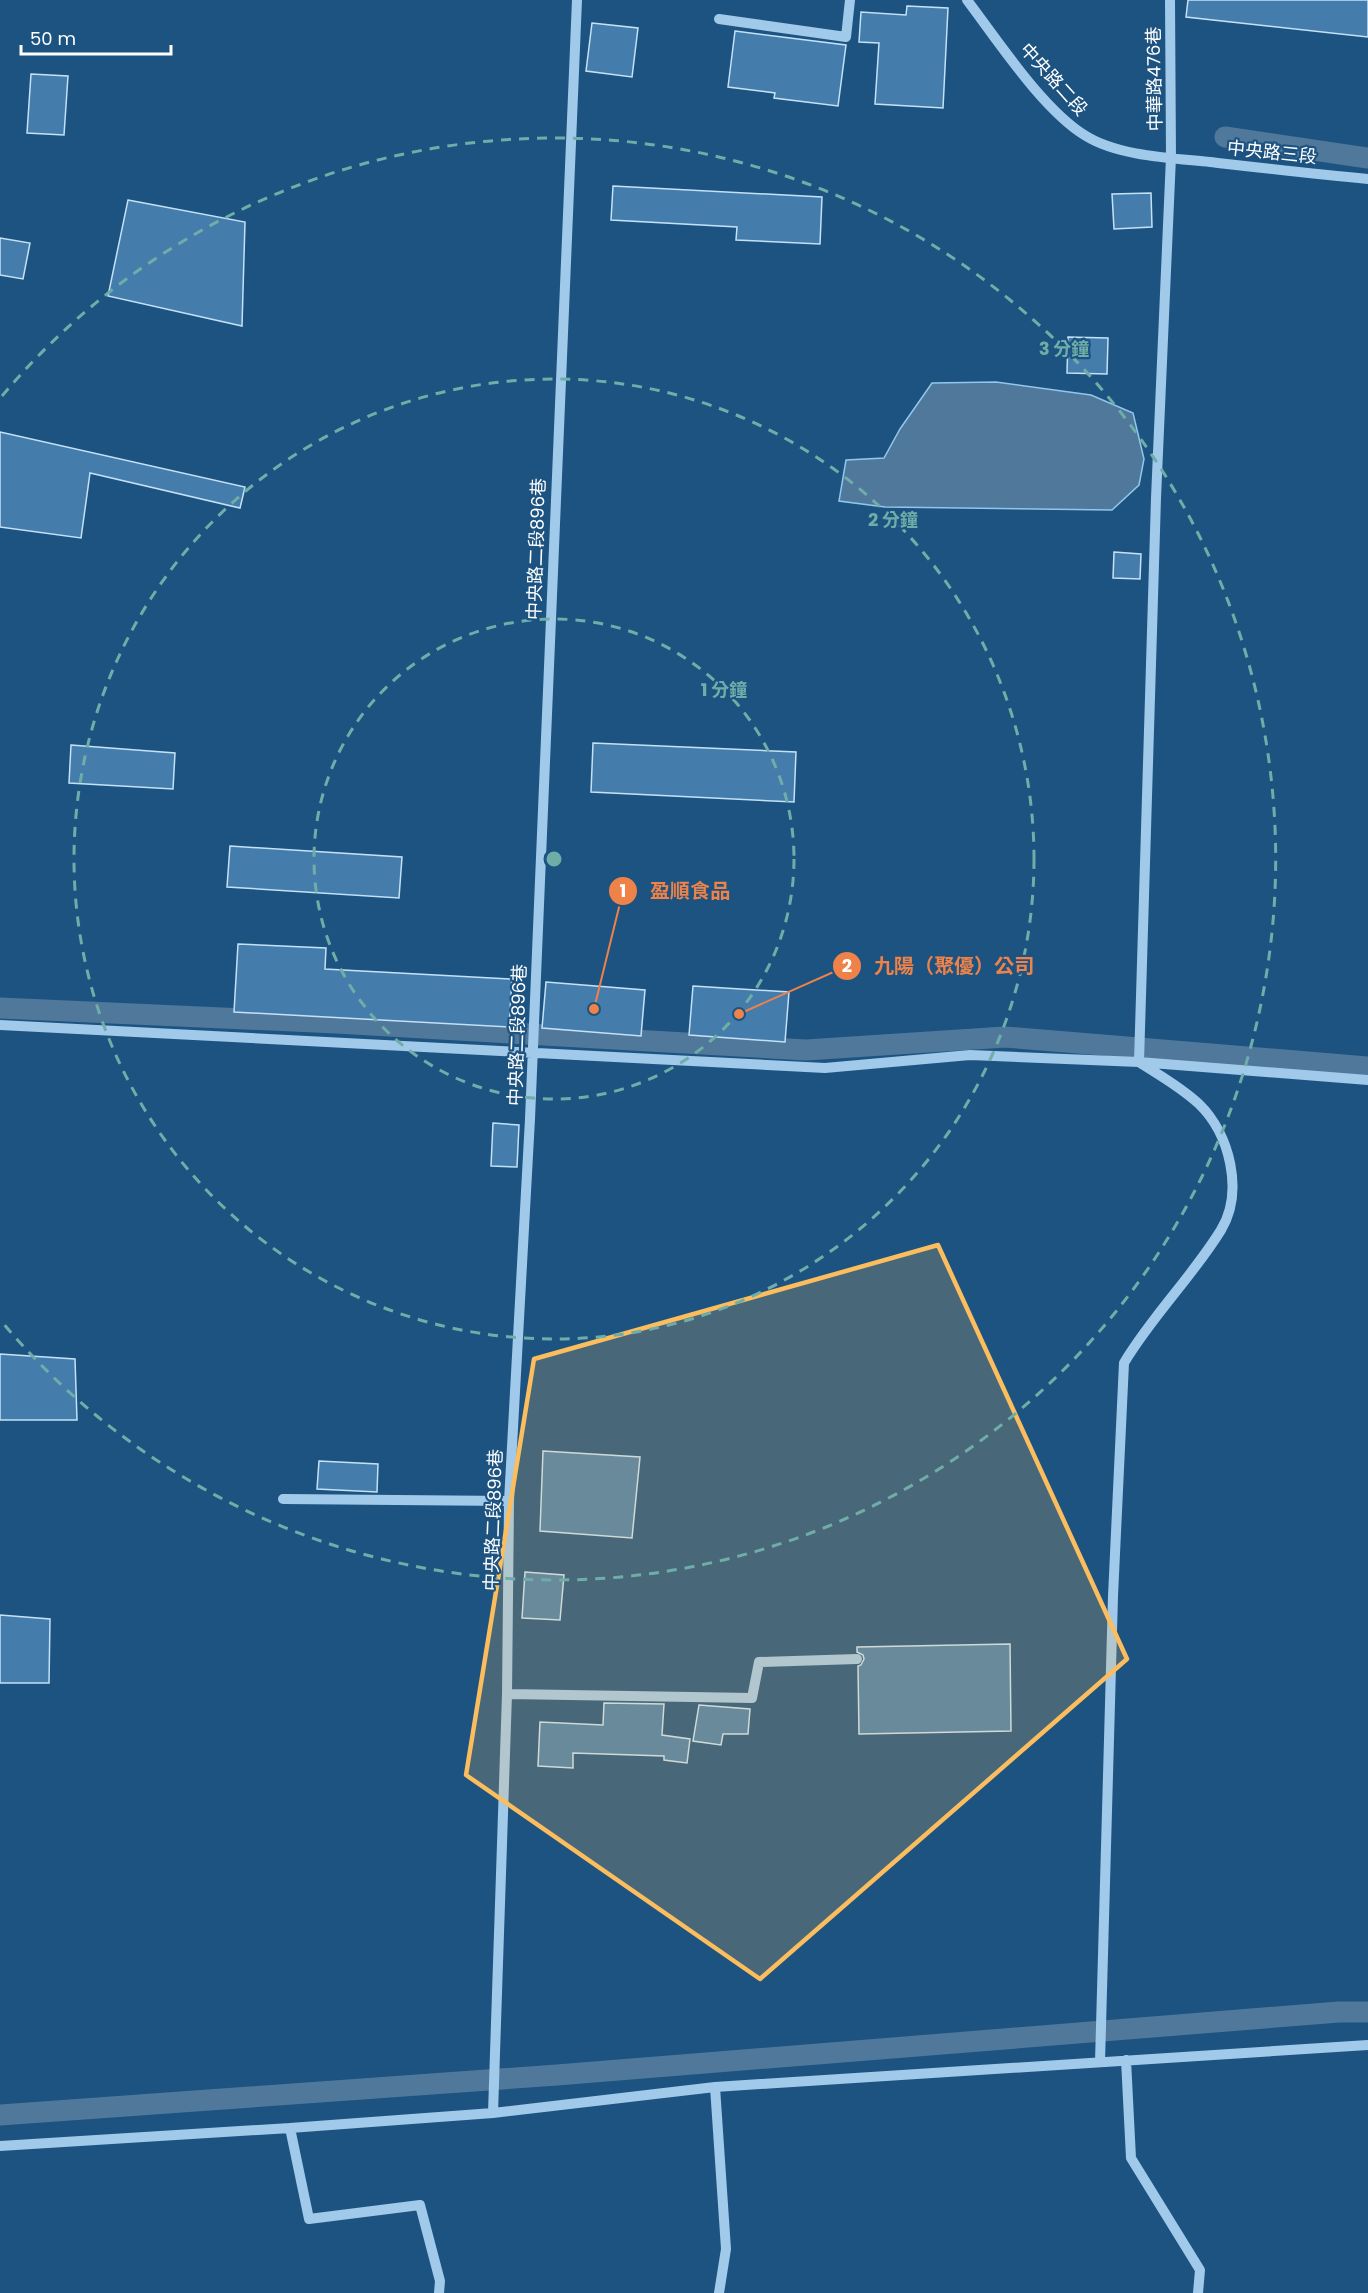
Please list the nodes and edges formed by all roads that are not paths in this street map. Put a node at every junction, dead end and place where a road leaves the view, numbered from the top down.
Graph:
1 (577, 0) edge
2 (850, 0) edge
3 (967, 0) edge
4 (1170, 0) edge
5 (719, 19) dead end
6 (1172, 158) junction
7 (1368, 179) edge
8 (0, 1025) edge
9 (533, 1054) junction
10 (1139, 1062) junction
11 (1368, 1080) edge
12 (283, 1499) dead end
13 (509, 1501) junction
14 (857, 1659) dead end
15 (507, 1694) junction
16 (1368, 2045) edge
17 (1126, 2060) junction
18 (1100, 2062) junction
19 (715, 2087) junction
20 (493, 2113) junction
21 (290, 2128) junction
22 (0, 2146) edge
23 (439, 2293) edge
24 (719, 2293) edge
25 (1198, 2293) edge

1 - 9 street, 中央路二段896巷
2 - 5 street
3 - 6 street, 中央路二段
4 - 6 street, 中華路476巷
6 - 7 street, 中央路三段
6 - 10 street, 中華路476巷
8 - 9 street
9 - 10 street
9 - 13 street, 中央路二段896巷
10 - 11 street
10 - 18 street
12 - 13 street
13 - 15 street, 中央路二段896巷
14 - 15 street
15 - 20 street, 中央路二段896巷
16 - 17 street
17 - 18 street
17 - 25 street
18 - 19 street
19 - 20 street
19 - 24 street
20 - 21 street
21 - 22 street
21 - 23 street

